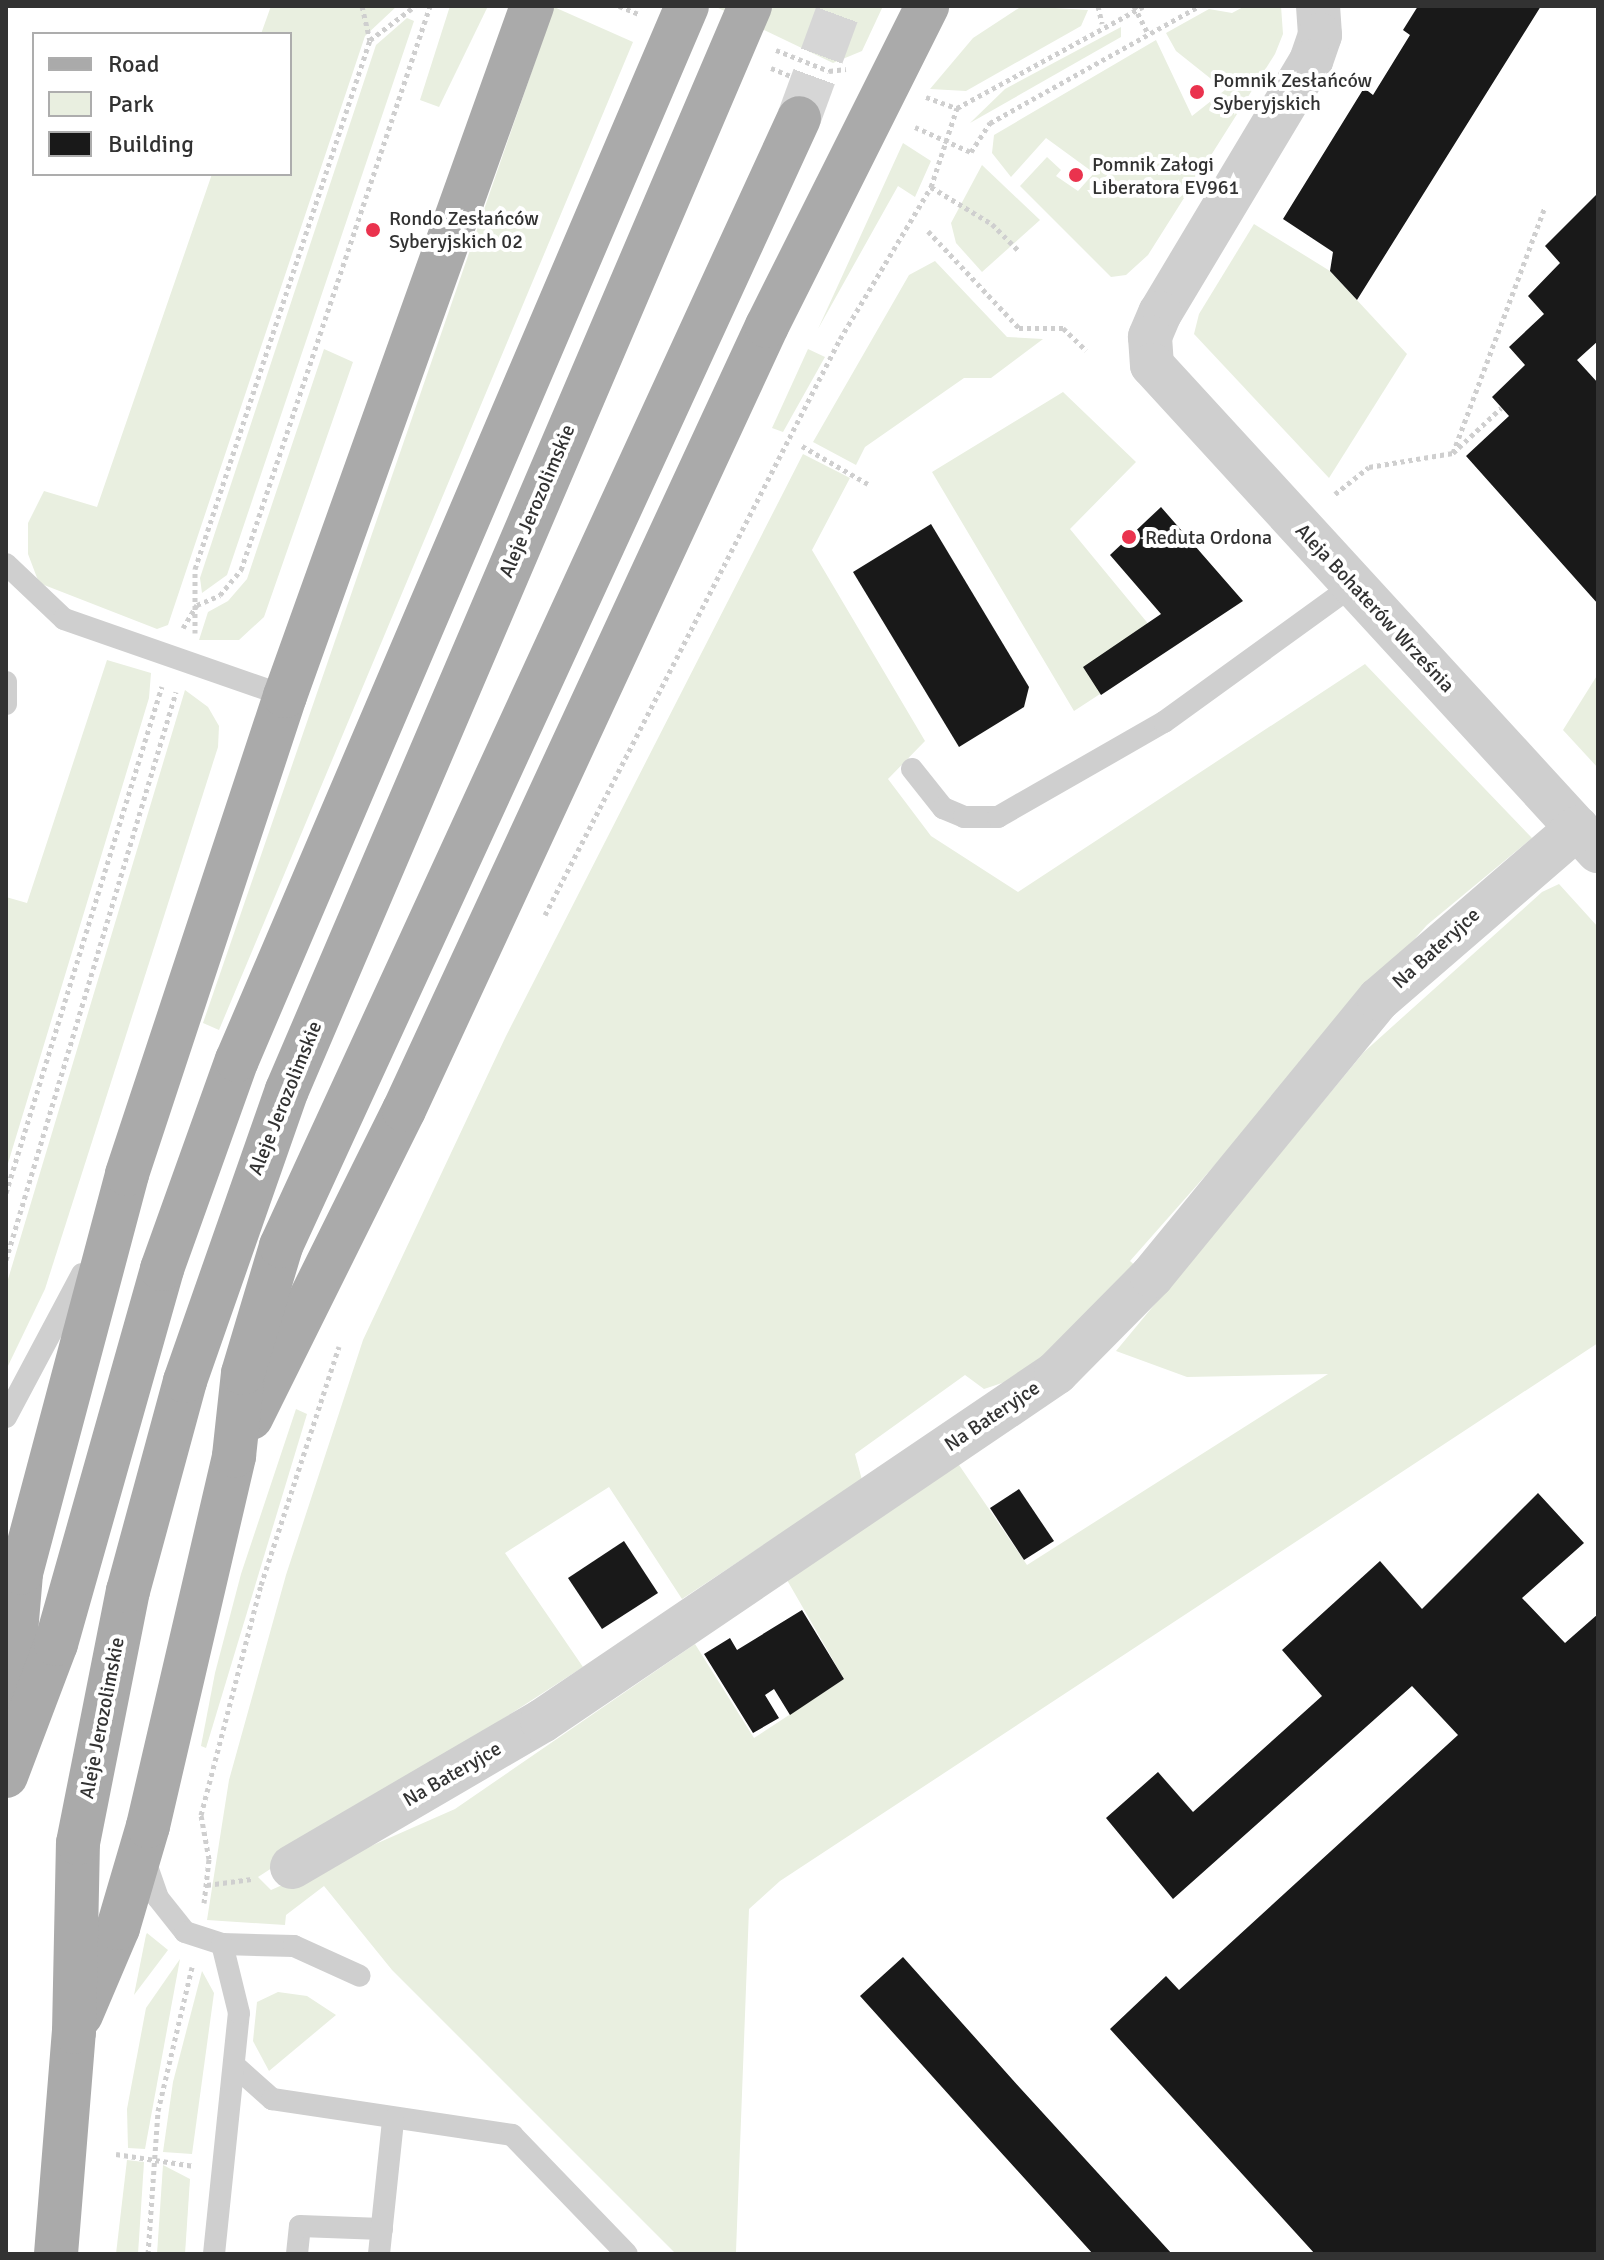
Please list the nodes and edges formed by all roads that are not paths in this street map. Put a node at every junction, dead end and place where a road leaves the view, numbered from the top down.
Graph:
1 (687, 6) edge
2 (750, 6) edge
3 (927, 6) edge
4 (1318, 6) edge
5 (525, 16) edge
6 (799, 118) tunnel mouth
7 (6, 564) edge
8 (1353, 585) junction
9 (6, 682) edge
10 (285, 696) junction
11 (6, 704) edge
12 (912, 769) dead end
13 (1588, 840) edge
14 (127, 1174) junction
15 (6, 1417) edge
16 (234, 1456) junction
17 (6, 1758) edge
18 (6, 1776) edge
19 (142, 1848) junction
20 (292, 1867) dead end
21 (222, 1944) junction
22 (360, 1976) dead end
23 (74, 2032) junction
24 (235, 2066) junction
25 (393, 2120) junction
26 (382, 2229) junction
27 (56, 2254) edge
28 (214, 2254) edge
29 (297, 2254) edge
30 (379, 2254) edge
31 (627, 2254) edge

1 - 18 main road
2 - 23 main road, Aleje Jerozolimskie
3 - 16 main road
4 - 8 street, Aleja Bohaterów Września
5 - 10 main road
6 - 16 main road
7 - 10 lane
8 - 12 lane
8 - 13 street, Aleja Bohaterów Września
9 - 11 lane
10 - 14 main road
13 - 20 street, Na Bateryjce
14 - 15 lane
14 - 17 main road
16 - 19 main road
19 - 21 lane
19 - 23 main road
21 - 22 lane
21 - 24 lane
23 - 27 main road, Aleje Jerozolimskie
24 - 25 lane
24 - 28 lane
25 - 26 lane
25 - 31 lane
26 - 29 lane
26 - 30 lane

